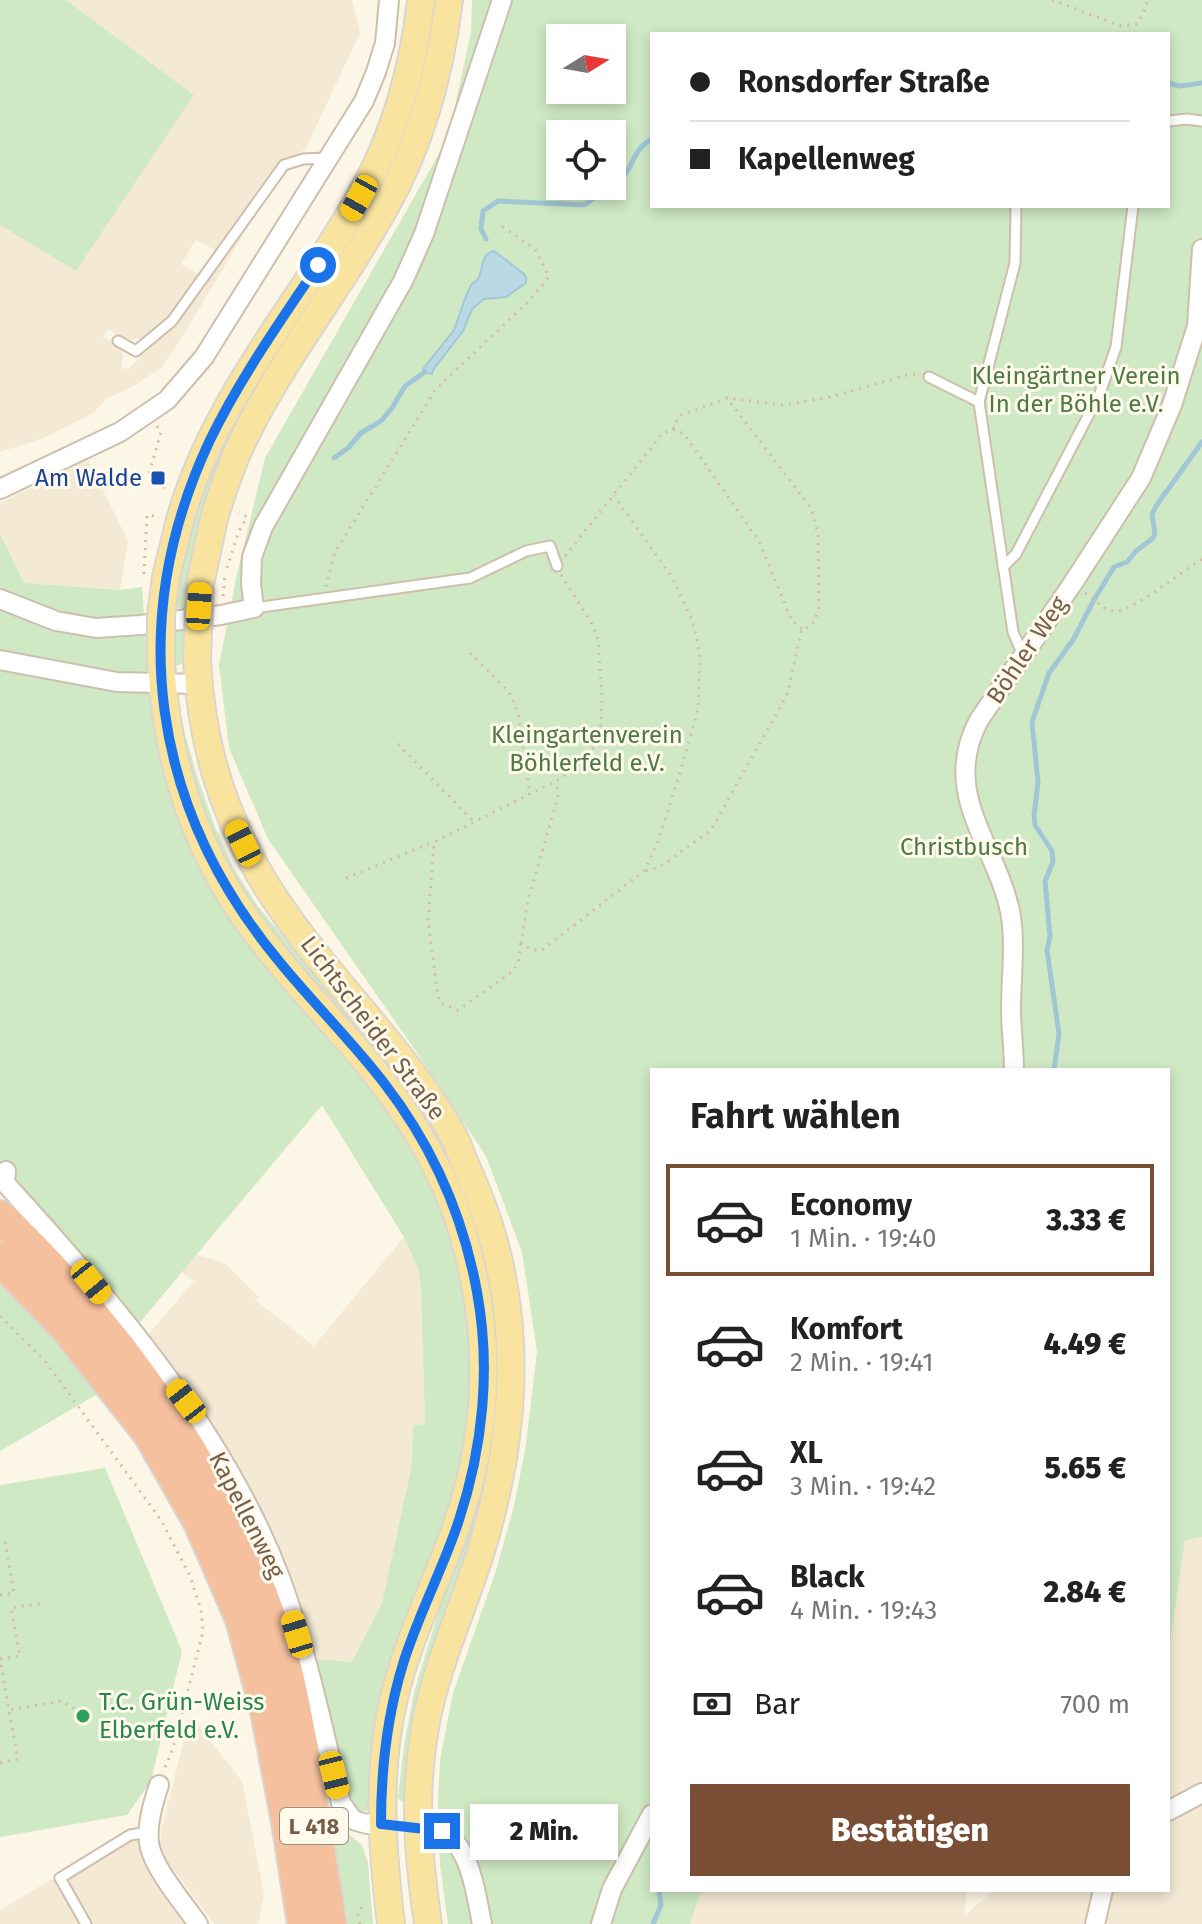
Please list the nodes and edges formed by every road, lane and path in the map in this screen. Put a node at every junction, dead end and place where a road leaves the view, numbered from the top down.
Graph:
1 (389, 0) edge
2 (421, 0) edge
3 (449, 0) edge
4 (502, 0) edge
5 (1052, 0) edge
6 (1148, 0) edge
7 (1170, 121) edge
8 (1202, 121) edge
9 (330, 158) junction
10 (1016, 208) edge
11 (1133, 208) edge
12 (500, 225) dead end
13 (1202, 249) edge
14 (118, 341) dead end
15 (929, 377) joint
16 (727, 398) junction
17 (979, 402) junction
18 (154, 422) dead end
19 (673, 429) junction
20 (161, 487) dead end
21 (0, 489) edge
22 (614, 496) junction
23 (239, 512) dead end
24 (152, 516) dead end
25 (1202, 559) edge
26 (557, 566) junction
27 (1003, 567) junction
28 (144, 573) dead end
29 (1089, 597) dead end
30 (323, 598) junction
31 (0, 599) edge
32 (254, 608) junction
33 (221, 615) junction
34 (802, 629) junction
35 (470, 653) dead end
36 (1023, 655) junction
37 (0, 660) edge
38 (161, 672) junction
39 (198, 672) junction
40 (398, 744) dead end
41 (556, 781) junction
42 (530, 795) junction
43 (474, 822) junction
44 (434, 842) junction
45 (644, 871) junction
46 (346, 878) dead end
47 (521, 944) junction
48 (1014, 1068) edge
49 (6, 1171) dead end
50 (0, 1217) edge
51 (0, 1259) edge
52 (0, 1316) edge
53 (5, 1540) dead end
54 (0, 1595) edge
55 (44, 1603) dead end
56 (0, 1658) edge
57 (9, 1710) junction
58 (92, 1713) dead end
59 (0, 1763) edge
60 (159, 1785) joint
61 (1202, 1793) edge
62 (1170, 1810) edge
63 (381, 1824) junction
64 (417, 1827) junction
65 (149, 1832) junction
66 (646, 1841) edge
67 (1103, 1892) edge
68 (86, 1924) edge
69 (198, 1924) edge
70 (304, 1924) edge
71 (330, 1924) edge
72 (391, 1924) edge
73 (428, 1924) edge
74 (482, 1924) edge
75 (601, 1924) edge
76 (1095, 1924) edge

1 - 9 street
2 - 38 main road, Lichtscheider Straße, bridge
3 - 39 main road, Lichtscheider Straße, bridge
4 - 32 street
5 - 6 path
7 - 8 lane
9 - 14 lane
9 - 21 street
10 - 17 lane
11 - 27 lane
12 - 30 path
13 - 36 street, Böhler Weg
15 - 16 path
15 - 17 lane
16 - 19 path
16 - 34 path
17 - 27 lane
18 - 20 path
19 - 22 path
19 - 34 path
22 - 26 path
22 - 45 path
23 - 33 path
24 - 28 path
25 - 29 path
26 - 30 lane
26 - 41 path
27 - 36 lane
30 - 32 lane
31 - 33 street
32 - 33 street
34 - 45 path
35 - 42 path
36 - 48 street, Böhler Weg
37 - 38 street
38 - 39 street
38 - 63 main road, Lichtscheider Straße
39 - 64 main road, Lichtscheider Straße
40 - 43 path
41 - 42 path
41 - 47 path
42 - 43 path
43 - 44 path
44 - 46 path
44 - 47 path
45 - 47 path
49 - 63 street, Kapellenweg
50 - 71 highway, L 418
51 - 70 highway, L 418
52 - 60 path
53 - 54 path
55 - 56 path
56 - 57 path
57 - 58 path
57 - 59 path
60 - 65 street
61 - 62 street
63 - 64 main road, Kapellenweg
63 - 72 main road, Lichtscheider Straße
64 - 73 main road, Lichtscheider Straße
64 - 74 street, Kapellenweg
65 - 68 lane
65 - 69 street
66 - 75 street
67 - 76 street

